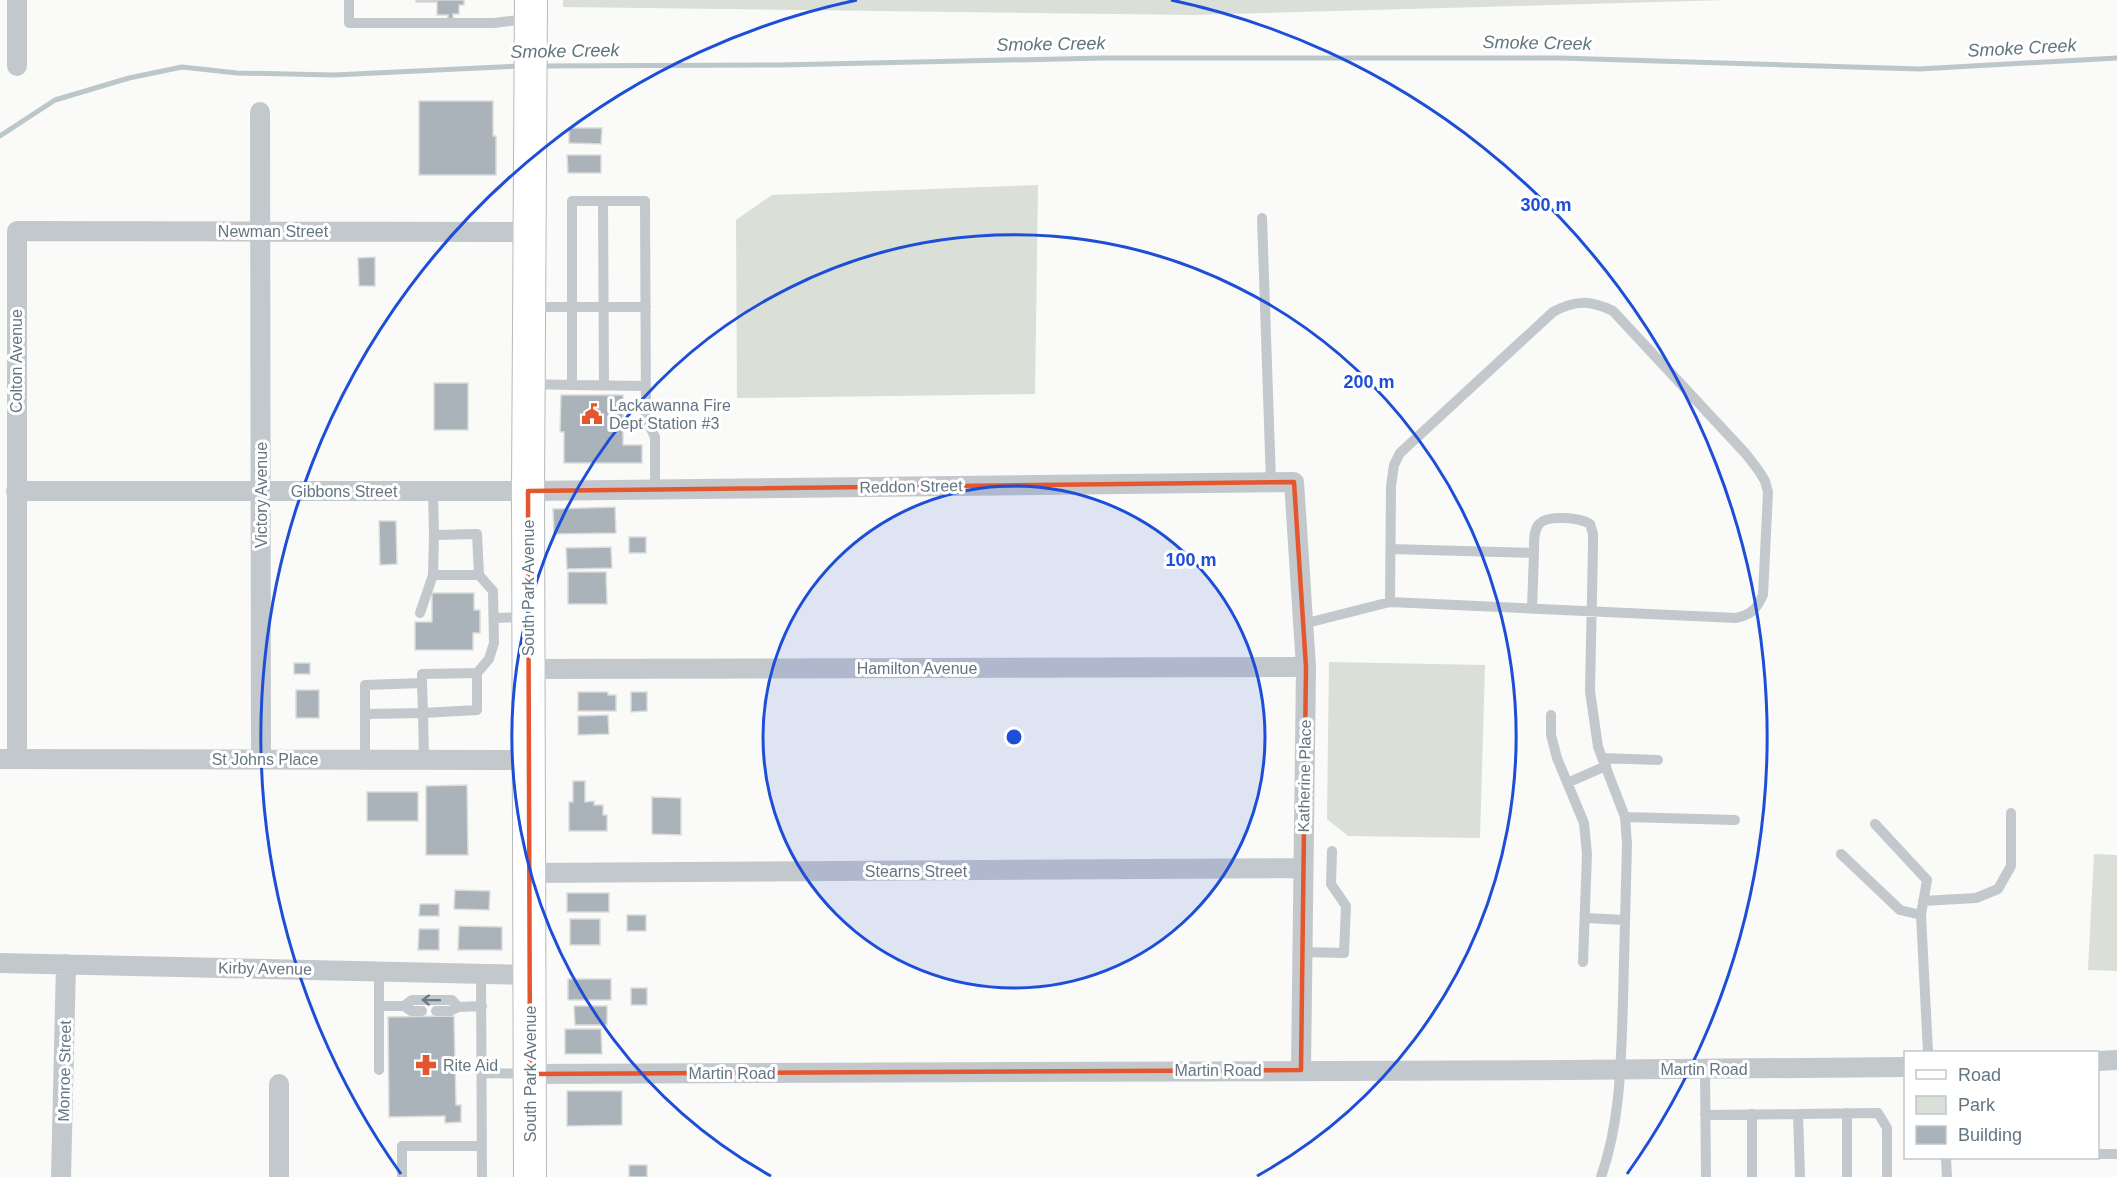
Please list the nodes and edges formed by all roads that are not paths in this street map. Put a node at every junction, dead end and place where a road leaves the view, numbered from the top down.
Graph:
1 (17, 0) edge
2 (349, 0) edge
3 (531, 10) edge
4 (17, 66) dead end
5 (260, 112) dead end
6 (603, 201) junction
7 (1262, 218) dead end
8 (17, 231) joint
9 (261, 231) junction
10 (529, 232) junction
11 (529, 307) junction
12 (572, 307) junction
13 (604, 307) junction
14 (646, 307) junction
15 (529, 384) junction
16 (572, 385) junction
17 (604, 385) junction
18 (646, 386) junction
19 (1271, 482) junction
20 (1294, 482) joint
21 (656, 490) junction
22 (261, 491) junction
23 (433, 491) junction
24 (528, 491) junction
25 (10, 500) edge
26 (434, 535) junction
27 (1391, 549) junction
28 (1534, 553) junction
29 (434, 575) junction
30 (479, 575) junction
31 (1390, 602) junction
32 (1532, 608) junction
33 (1592, 611) junction
34 (420, 614) dead end
35 (529, 617) junction
36 (494, 618) junction
37 (1303, 624) junction
38 (1306, 667) junction
39 (529, 669) junction
40 (477, 673) junction
41 (422, 683) junction
42 (423, 713) junction
43 (365, 714) junction
44 (1551, 715) dead end
45 (8, 759) edge
46 (365, 759) junction
47 (424, 759) junction
48 (261, 760) junction
49 (529, 760) junction
50 (1658, 760) dead end
51 (1604, 762) junction
52 (1567, 783) junction
53 (2011, 813) dead end
54 (1625, 817) junction
55 (1735, 820) dead end
56 (1875, 824) dead end
57 (1332, 851) dead end
58 (1841, 854) dead end
59 (1303, 868) junction
60 (530, 873) junction
61 (1923, 901) junction
62 (1921, 915) junction
63 (1586, 918) junction
64 (1625, 920) junction
65 (1302, 952) junction
66 (1583, 962) dead end
67 (0, 963) edge
68 (66, 964) junction
69 (379, 970) junction
70 (481, 973) junction
71 (530, 975) junction
72 (379, 1006) junction
73 (404, 1006) junction
74 (482, 1006) junction
75 (458, 1007) junction
76 (422, 1011) dead end
77 (436, 1011) dead end
78 (1928, 1051) edge
79 (2117, 1060) edge
80 (2099, 1061) edge
81 (1904, 1067) edge
82 (379, 1070) dead end
83 (1301, 1070) junction
84 (1621, 1070) junction
85 (1705, 1070) junction
86 (482, 1073) junction
87 (530, 1074) junction
88 (279, 1084) dead end
89 (1847, 1113) junction
90 (1752, 1114) junction
91 (1798, 1114) junction
92 (1705, 1115) junction
93 (482, 1146) junction
94 (2099, 1154) edge
95 (2117, 1154) edge
96 (1947, 1159) edge
97 (62, 1177) edge
98 (279, 1177) edge
99 (402, 1177) edge
100 (482, 1177) edge
101 (530, 1177) edge
102 (1601, 1177) edge
103 (1706, 1177) edge
104 (1752, 1177) edge
105 (1800, 1177) edge
106 (1847, 1177) edge
107 (1887, 1177) edge
108 (1947, 1177) edge

1 - 4 street
2 - 3 lane
3 - 10 main road, South Park Avenue
5 - 9 street, Victory Avenue
6 - 12 lane
6 - 13 lane
6 - 14 lane
7 - 19 lane
8 - 9 street, Newman Street
8 - 25 street, Colton Avenue
9 - 10 street, Newman Street
9 - 22 street, Victory Avenue
10 - 11 main road, South Park Avenue
11 - 12 lane
11 - 15 main road, South Park Avenue
12 - 13 lane
12 - 16 lane
13 - 14 lane
13 - 17 lane
14 - 18 lane
15 - 16 lane
15 - 24 main road, South Park Avenue
16 - 17 lane
17 - 18 lane
18 - 21 lane
19 - 20 street, Reddon Street
19 - 21 street, Reddon Street
20 - 37 street, Katherine Place
21 - 24 street, Reddon Street
22 - 23 street, Gibbons Street
22 - 25 street, Gibbons Street
22 - 48 street, Victory Avenue
23 - 24 street, Gibbons Street
23 - 26 lane
24 - 35 main road, South Park Avenue
25 - 45 street, Colton Avenue
26 - 29 lane
26 - 30 lane
27 - 28 lane
27 - 31 lane
27 - 33 lane
28 - 32 lane
28 - 33 lane
29 - 30 lane
29 - 34 lane
30 - 36 lane
31 - 32 lane
31 - 37 lane
32 - 33 lane
33 - 51 lane
35 - 36 lane
35 - 39 main road, South Park Avenue
36 - 40 lane
37 - 38 street, Katherine Place
38 - 39 street, Hamilton Avenue
38 - 59 street, Katherine Place
39 - 49 main road, South Park Avenue
40 - 41 lane
40 - 42 lane
41 - 42 lane
41 - 43 lane
42 - 43 lane
42 - 47 lane
43 - 46 lane
44 - 52 lane
45 - 48 street, St Johns Place
46 - 47 street, St Johns Place
46 - 48 street, St Johns Place
47 - 49 street, St Johns Place
49 - 60 main road, South Park Avenue
50 - 51 lane
51 - 52 lane
51 - 54 lane
52 - 63 lane
53 - 61 lane
54 - 55 lane
54 - 64 lane
56 - 61 lane
57 - 65 lane
58 - 62 lane
59 - 60 street, Stearns Street
59 - 65 street, Katherine Place
60 - 71 main road, South Park Avenue
61 - 62 lane
62 - 78 lane
63 - 64 lane
63 - 66 lane
64 - 84 lane
65 - 83 street, Katherine Place
67 - 68 street, Kirby Avenue
68 - 69 street, Kirby Avenue
68 - 97 street, Monroe Street
69 - 70 street, Kirby Avenue
69 - 72 lane
70 - 71 street, Kirby Avenue
70 - 74 lane
71 - 87 main road, South Park Avenue
72 - 73 lane
72 - 82 lane
75 -> 73 lane
73 - 76 lane
74 - 75 lane
74 - 86 lane
75 - 77 lane
79 - 80 street
81 - 85 street, Martin Road
83 - 84 street, Martin Road
83 - 87 street, Martin Road
84 - 85 street, Martin Road
84 - 102 lane
85 - 92 lane
86 - 87 lane
86 - 93 lane
87 - 101 main road, South Park Avenue
88 - 98 street
89 - 91 lane
89 - 106 lane
89 - 107 lane
90 - 91 lane
90 - 92 lane
90 - 104 lane
91 - 105 lane
92 - 103 lane
93 - 99 lane
93 - 100 lane
94 - 95 lane
96 - 108 lane

